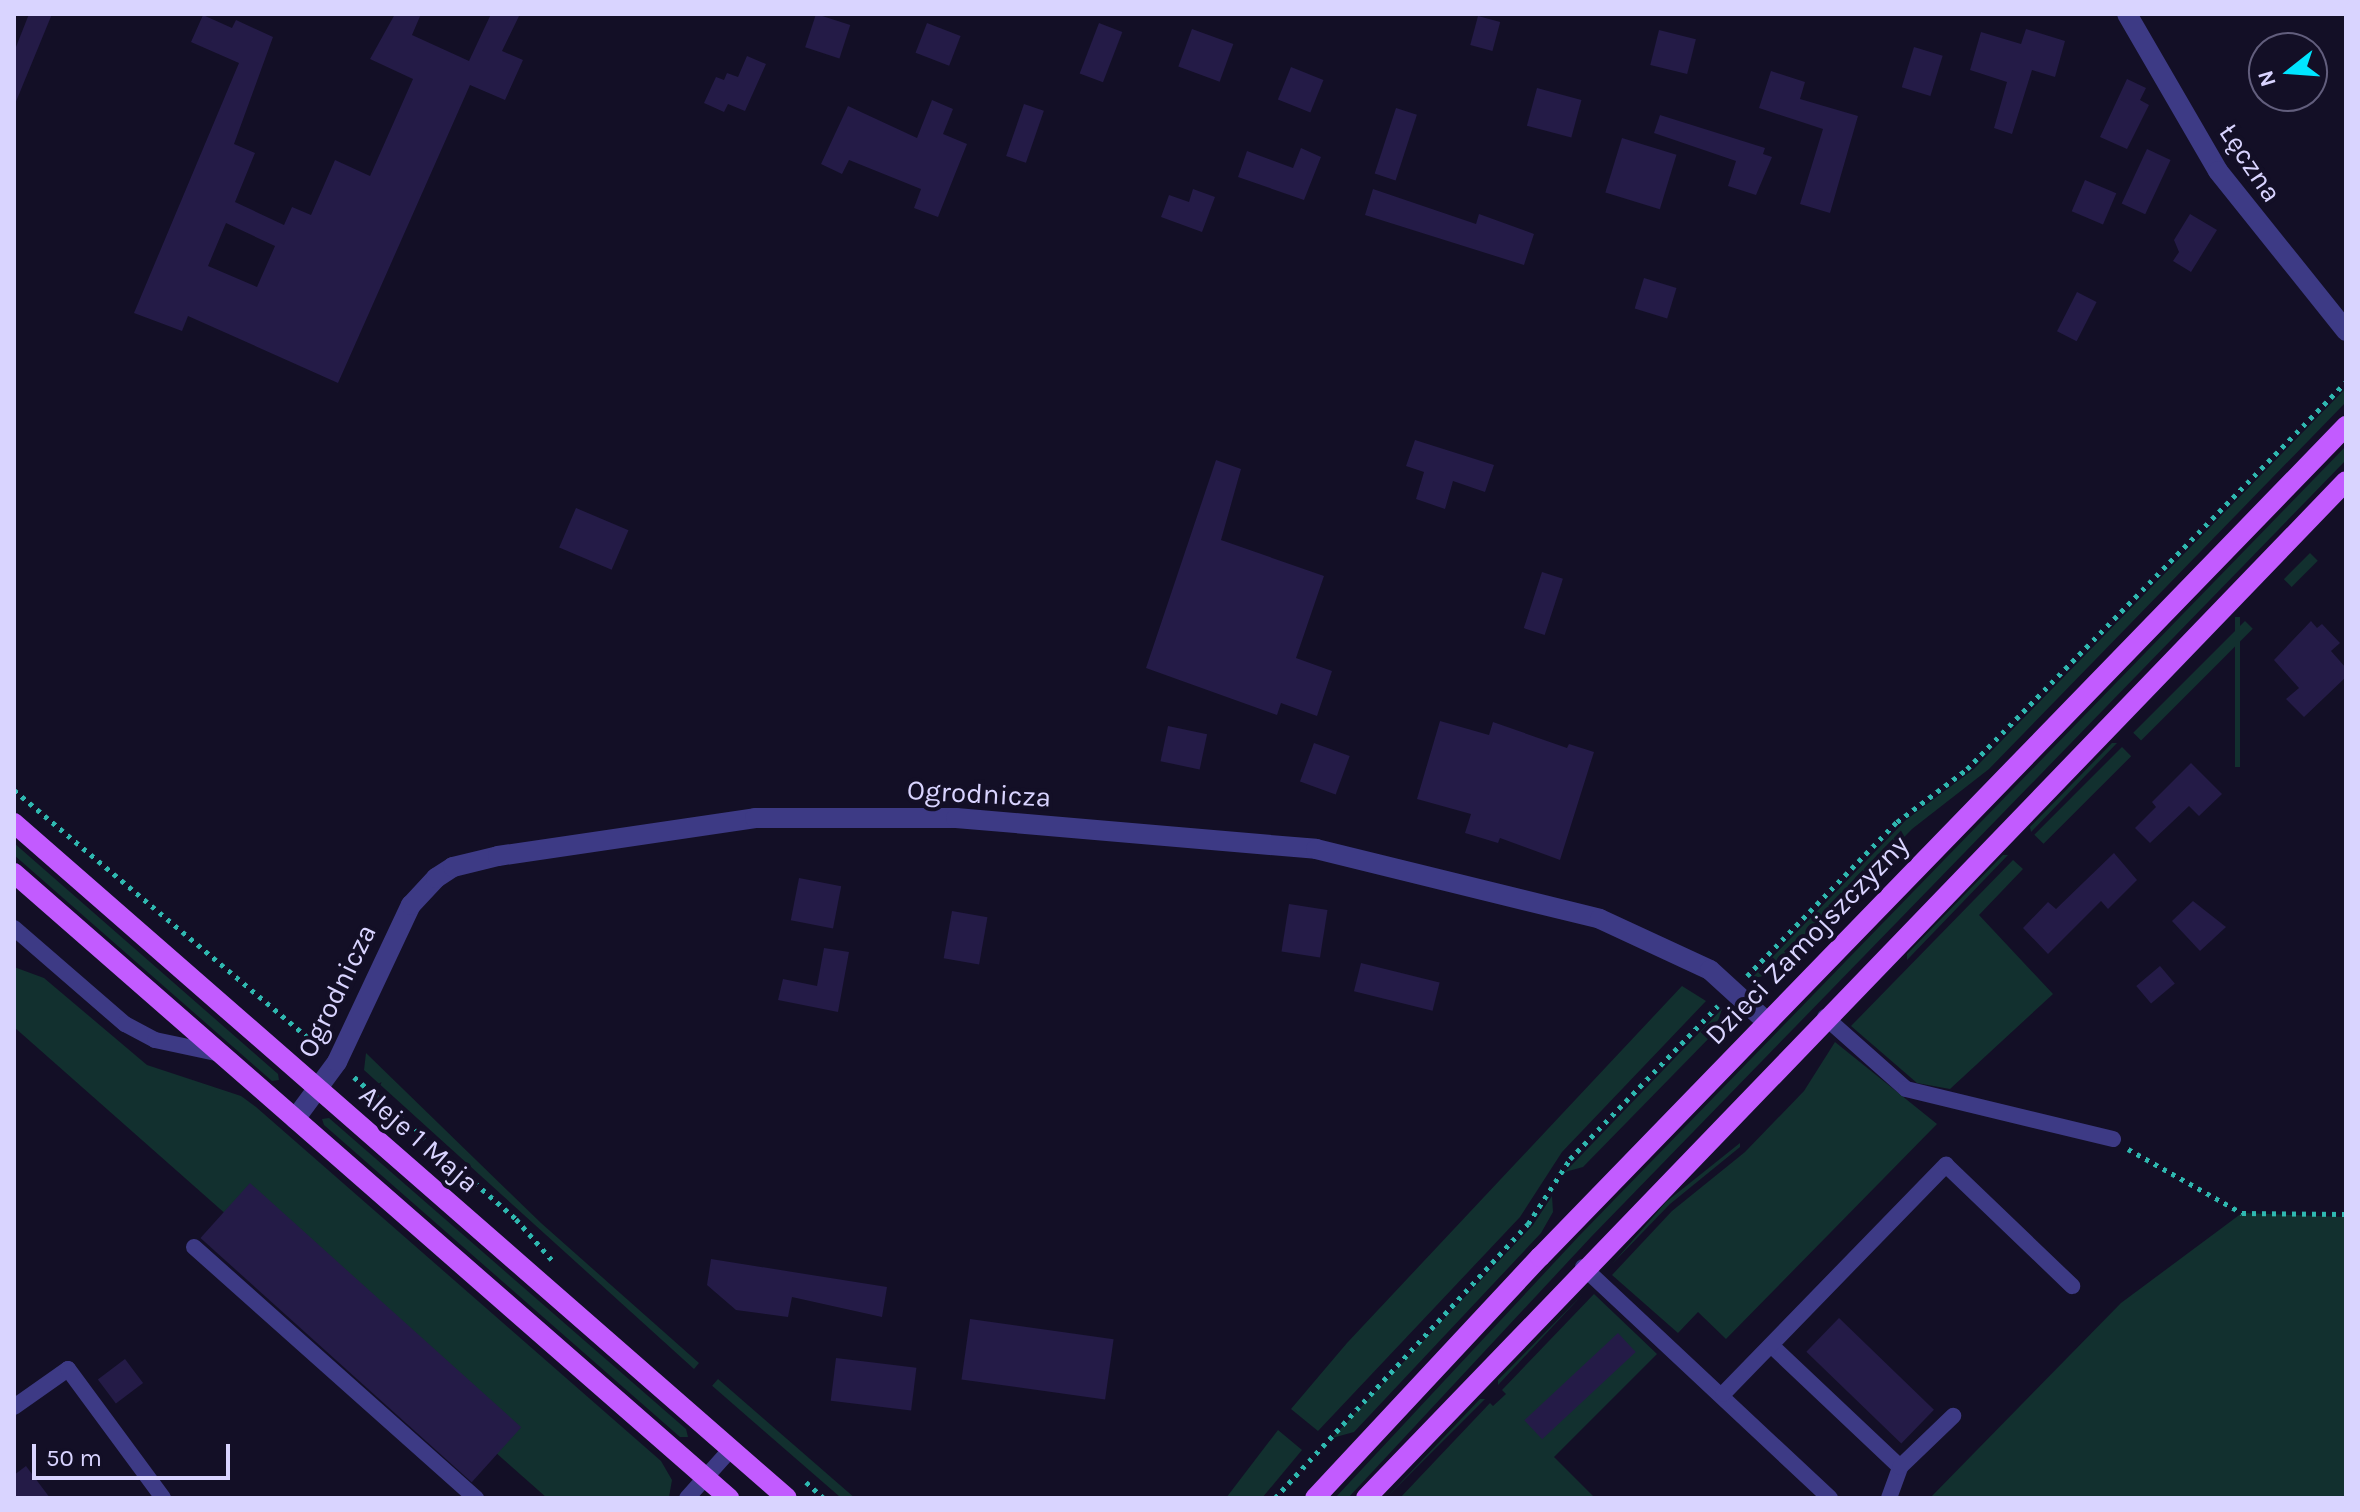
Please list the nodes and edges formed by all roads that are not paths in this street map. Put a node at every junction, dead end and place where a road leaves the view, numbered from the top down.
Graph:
1 (2127, 14) edge
2 (2346, 331) edge
3 (2346, 426) edge
4 (2346, 481) edge
5 (14, 823) edge
6 (14, 873) edge
7 (14, 928) edge
8 (1825, 1017) junction
9 (1767, 1022) junction
10 (221, 1054) junction
11 (319, 1089) junction
12 (295, 1119) junction
13 (2113, 1139) road end
14 (194, 1247) dead end
15 (1583, 1267) junction
16 (2072, 1286) dead end
17 (1772, 1346) junction
18 (1723, 1394) junction
19 (14, 1407) edge
20 (1953, 1416) dead end
21 (731, 1449) junction
22 (1900, 1467) junction
23 (705, 1477) junction
24 (163, 1498) edge
25 (476, 1498) edge
26 (687, 1498) edge
27 (729, 1498) edge
28 (787, 1498) edge
29 (1315, 1498) edge
30 (1366, 1498) edge
31 (1830, 1498) edge
32 (1889, 1498) edge

1 - 2 street, Łęczna
3 - 9 main road, Dzieci Zamojszczyzny
4 - 8 main road
5 - 11 main road, Aleje 1 Maja
6 - 10 main road
7 - 10 lane
8 - 13 lane
8 - 15 main road
9 - 11 street, Ogrodnicza
9 - 29 main road, Dzieci Zamojszczyzny
10 - 12 main road
11 - 12 street, Ogrodnicza
11 - 21 main road, Aleje 1 Maja
12 - 23 main road
14 - 25 lane
15 - 18 lane
15 - 30 main road
16 - 17 lane
17 - 18 lane
17 - 22 lane
18 - 31 lane
19 - 24 lane
20 - 22 lane
21 - 23 lane
21 - 28 main road, Aleje 1 Maja
22 - 32 lane
23 - 26 lane
23 - 27 main road

